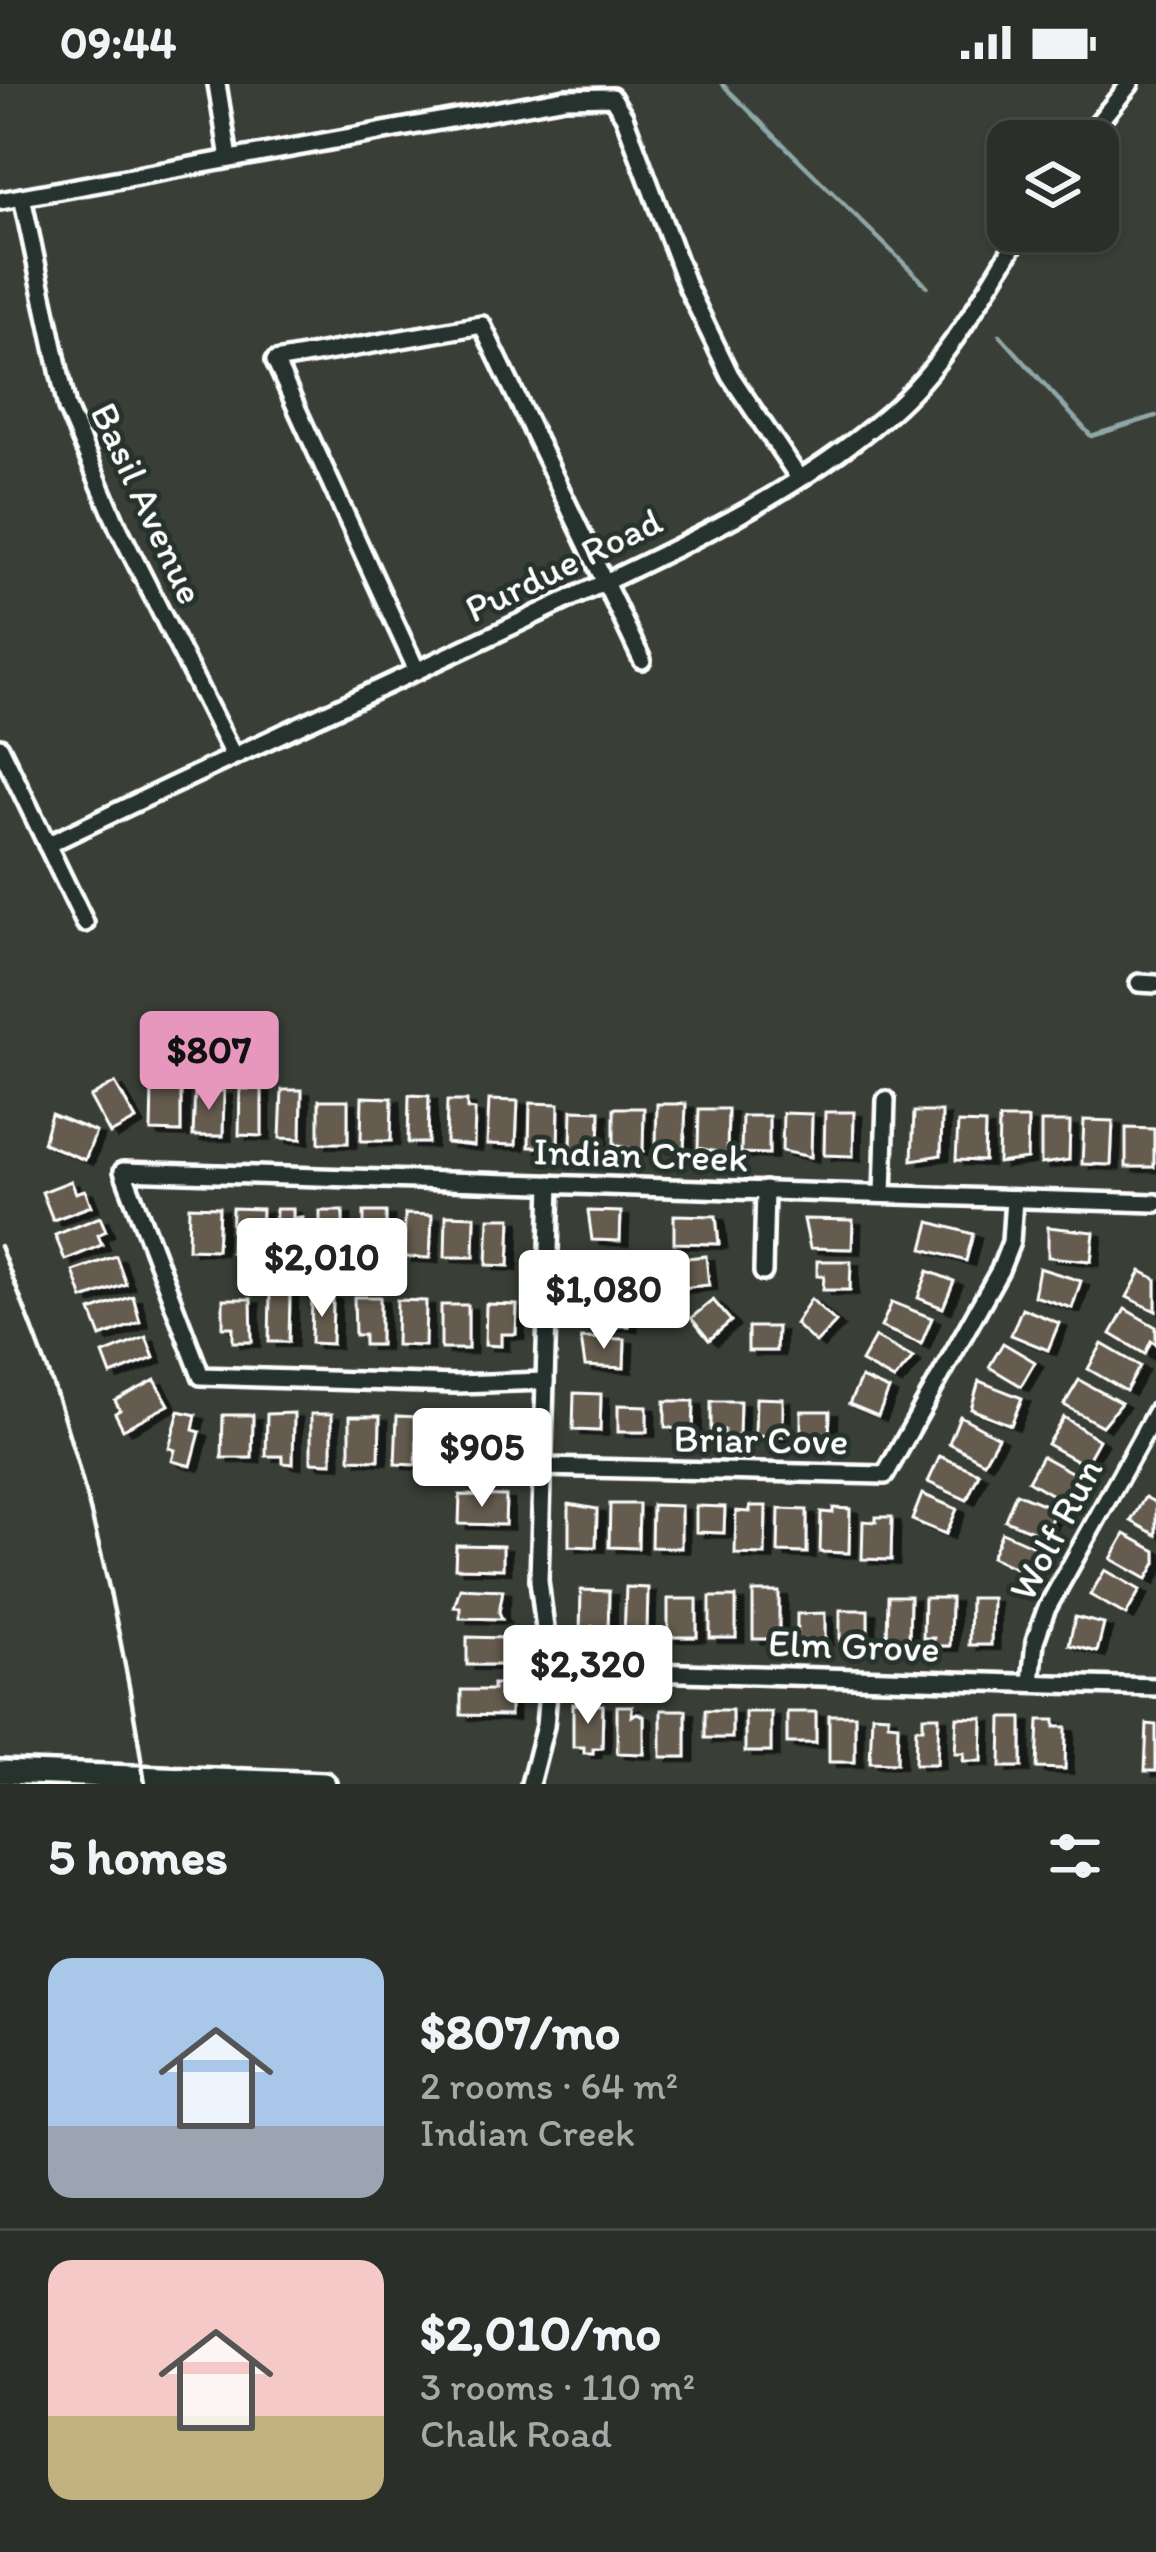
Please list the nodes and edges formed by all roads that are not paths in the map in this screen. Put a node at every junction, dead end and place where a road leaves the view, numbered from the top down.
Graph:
1 (217, 84) edge
2 (1122, 87) edge
3 (1098, 120) edge
4 (230, 158) junction
5 (22, 196) junction
6 (0, 201) edge
7 (1009, 252) edge
8 (799, 478) junction
9 (605, 582) junction
10 (642, 660) dead end
11 (417, 671) junction
12 (0, 747) edge
13 (233, 755) junction
14 (47, 845) junction
15 (85, 923) dead end
16 (886, 1100) dead end
17 (551, 1184) junction
18 (765, 1190) junction
19 (883, 1194) junction
20 (1014, 1199) junction
21 (1156, 1203) edge
22 (763, 1272) dead end
23 (545, 1381) junction
24 (1156, 1412) edge
25 (544, 1467) junction
26 (550, 1669) junction
27 (1031, 1683) junction
28 (1156, 1687) edge
29 (0, 1772) edge
30 (324, 1784) edge
31 (530, 1784) edge

1 - 4 street
2 - 3 street
4 - 5 street
4 - 8 street
5 - 6 street
5 - 13 street, Basil Avenue
7 - 8 street, Purdue Road
8 - 9 street, Purdue Road
9 - 10 street
9 - 11 street, Purdue Road
9 - 11 street
11 - 13 street, Purdue Road
12 - 14 street
13 - 14 street, Purdue Road
14 - 15 street
16 - 19 street
17 - 18 street, Indian Creek
17 - 23 street
17 - 23 street, Indian Creek
18 - 19 street, Indian Creek
18 - 22 street
19 - 20 street, Indian Creek
20 - 21 street, Indian Creek
20 - 25 street, Briar Cove
23 - 25 street
24 - 27 street, Wolf Run
25 - 26 street
26 - 27 street, Elm Grove
26 - 31 street
27 - 28 street, Elm Grove
29 - 30 street

